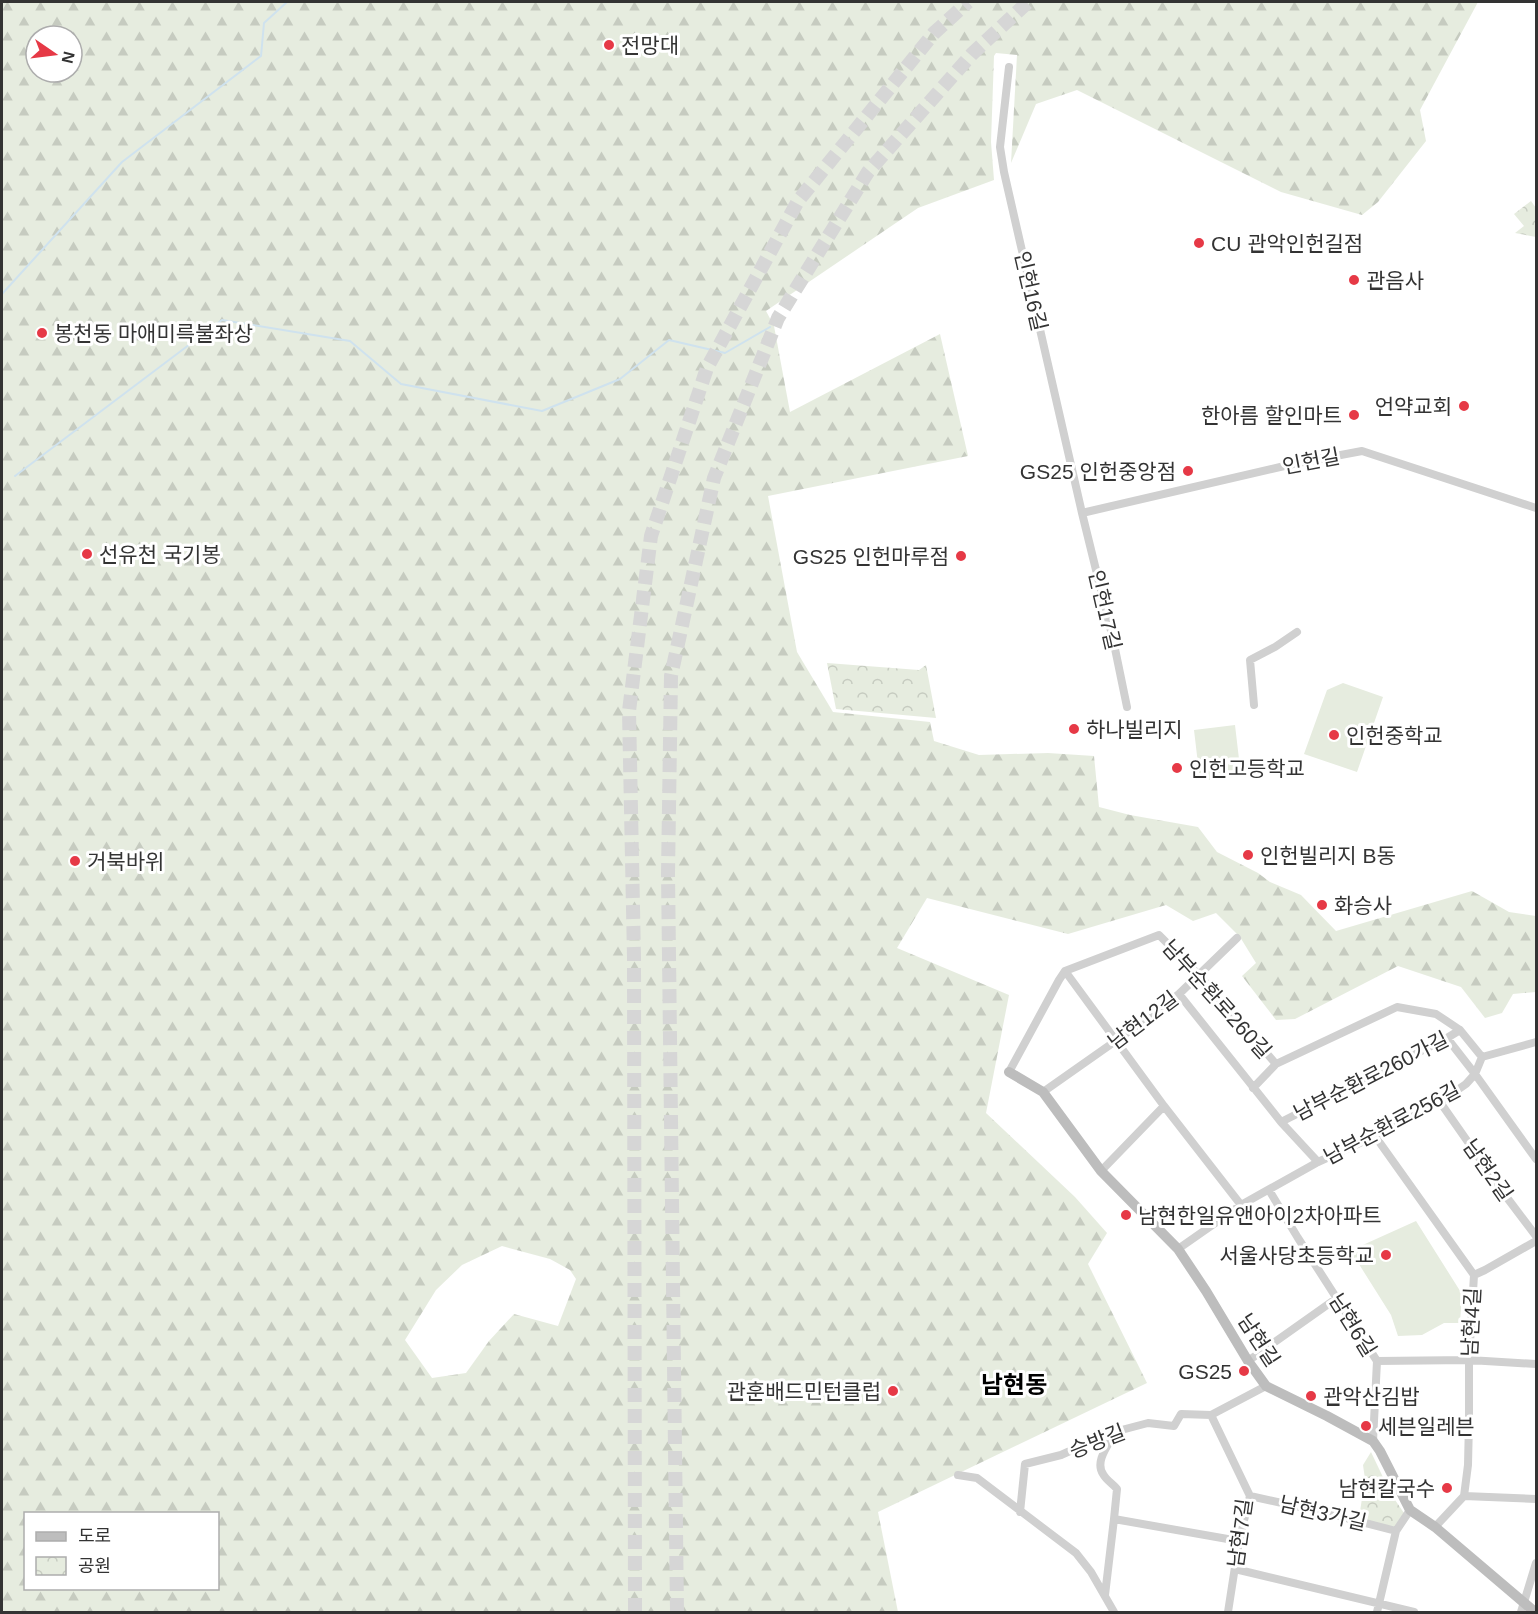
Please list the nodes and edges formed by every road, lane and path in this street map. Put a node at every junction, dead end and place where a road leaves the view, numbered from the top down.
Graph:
1 (1009, 67) dead end
2 (1536, 508) edge
3 (1082, 513) junction
4 (1297, 632) dead end
5 (1254, 705) dead end
6 (1127, 707) dead end
7 (1237, 938) dead end
8 (1065, 971) junction
9 (1199, 975) junction
10 (1179, 994) junction
11 (1460, 1030) junction
12 (1447, 1038) junction
13 (1117, 1040) junction
14 (1536, 1042) edge
15 (1482, 1057) junction
16 (1276, 1064) junction
17 (1009, 1072) joint
18 (1475, 1074) junction
19 (1253, 1088) junction
20 (1042, 1092) junction
21 (1440, 1102) junction
22 (1164, 1106) junction
23 (1281, 1122) junction
24 (1375, 1136) junction
25 (1536, 1159) edge
26 (1318, 1162) junction
27 (1101, 1171) junction
28 (1269, 1190) junction
29 (1241, 1205) junction
30 (1536, 1236) edge
31 (1536, 1241) edge
32 (1178, 1249) junction
33 (1474, 1275) junction
34 (1337, 1298) junction
35 (1468, 1360) junction
36 (1248, 1361) junction
37 (1377, 1361) junction
38 (1536, 1364) edge
39 (1266, 1386) junction
40 (1211, 1414) junction
41 (1113, 1436) dead end
42 (1373, 1441) junction
43 (958, 1475) dead end
44 (1250, 1496) junction
45 (1464, 1496) junction
46 (1536, 1499) edge
47 (1410, 1510) junction
48 (1020, 1512) junction
49 (1114, 1519) junction
50 (1435, 1527) junction
51 (1396, 1531) junction
52 (1239, 1541) junction
53 (1536, 1563) edge
54 (1235, 1569) junction
55 (1105, 1595) junction
56 (1379, 1604) junction
57 (1522, 1608) edge
58 (1114, 1612) edge
59 (1228, 1612) edge
60 (1377, 1612) edge
61 (1414, 1612) edge
62 (1535, 1612) edge

1 - 3 street, 인헌16길
2 - 3 street, 인헌길
3 - 6 street, 인헌17길
4 - 5 street
7 - 9 street, 남현12길
8 - 9 street, 남부순환로260길
8 - 13 street
8 - 17 street
9 - 10 street, 남현12길
9 - 16 street, 남부순환로260길
10 - 13 street, 남현12길
10 - 19 street
11 - 12 street, 남부순환로260가길
11 - 15 street, 남부순환로260길
11 - 16 street, 남부순환로260길
12 - 18 street
12 - 23 street, 남부순환로260가길
13 - 20 street, 남현12길
13 - 22 street
14 - 15 street
15 - 18 street, 남부순환로256길
16 - 19 street, 남부순환로260길
17 - 20 street, 남현길
18 - 21 street, 남부순환로256길
18 - 25 street
19 - 23 street
20 - 27 street, 남현길
21 - 24 street, 남부순환로256길
21 - 30 street, 남현2길
22 - 27 street
22 - 29 street
23 - 26 street
24 - 26 street, 남부순환로256길
24 - 33 street, 남현4길
26 - 28 street, 남부순환로256길
27 - 32 street, 남현길
28 - 29 street, 남부순환로256길
28 - 34 street, 남현6길
29 - 32 street, 남부순환로256길
31 - 33 street
32 - 36 street, 남현길
33 - 35 street, 남현4길
34 - 36 street
34 - 37 street, 남현6길
35 - 37 street
35 - 38 street
35 - 45 street, 남현4길
36 - 39 street, 남현길
37 - 42 street, 남현6길
39 - 40 street
39 - 42 street, 남현길
40 - 44 street, 남현7길
40 - 48 street, 승방길
41 - 49 street
42 - 47 street
43 - 48 street
44 - 51 street, 남현3가길
44 - 52 street, 남현7길
45 - 46 street
45 - 50 street
47 - 50 street
47 - 51 street
48 - 55 street
49 - 52 street
49 - 55 street
50 - 57 street
51 - 56 street
52 - 54 street, 남현7길
53 - 57 street
54 - 56 street
54 - 59 street, 남현7길
55 - 58 street
56 - 60 street
56 - 61 street
57 - 62 street

